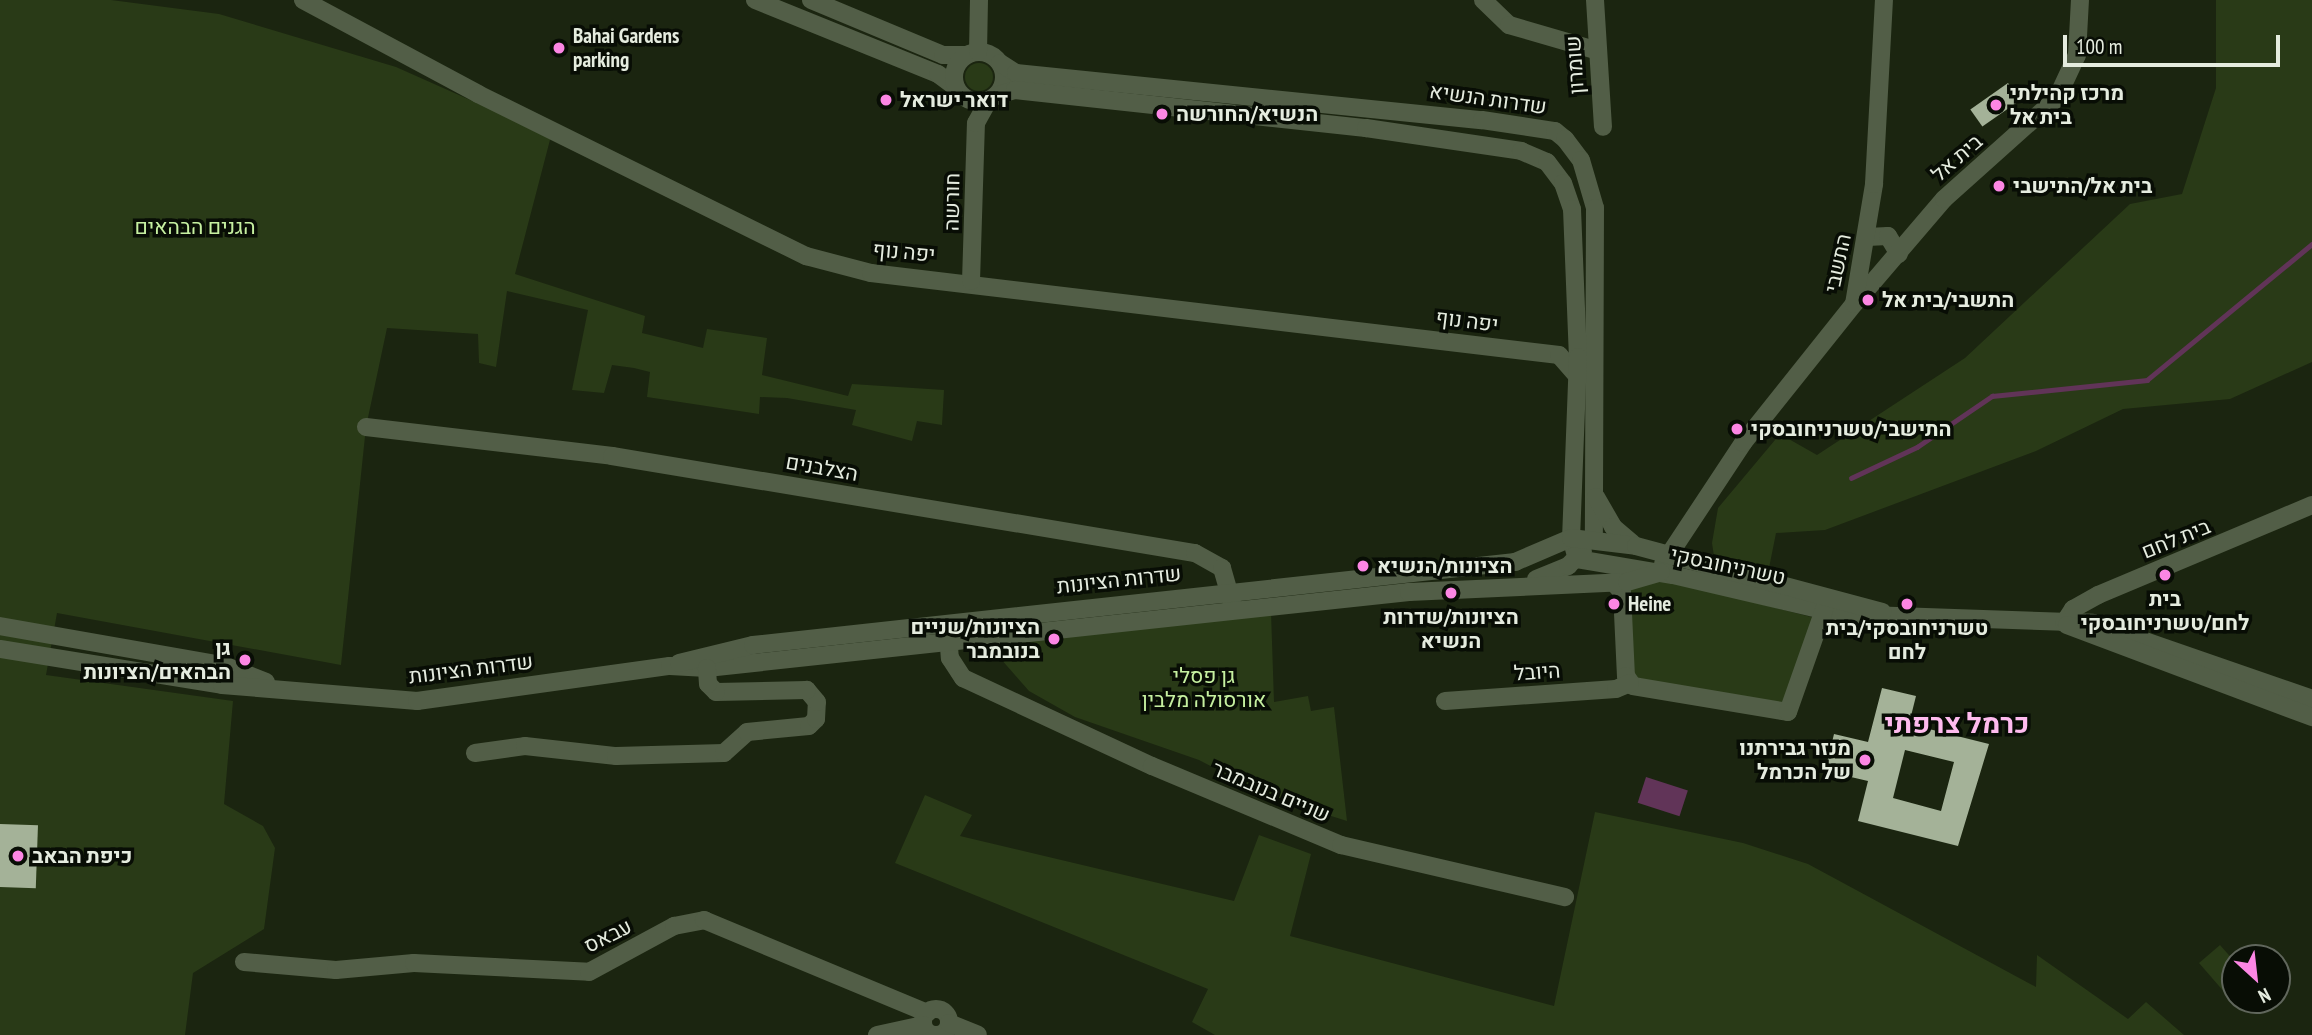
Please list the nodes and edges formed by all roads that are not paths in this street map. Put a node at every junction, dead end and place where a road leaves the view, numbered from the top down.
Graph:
1 (303, 0) edge
2 (755, 0) edge
3 (811, 0) edge
4 (979, 0) edge
5 (1483, 0) edge
6 (1595, 0) edge
7 (1884, 0) edge
8 (2080, 0) edge
9 (1595, 50) junction
10 (972, 53) junction
11 (1000, 63) junction
12 (959, 92) junction
13 (992, 98) junction
14 (976, 123) junction
15 (1603, 127) dead end
16 (1866, 245) junction
17 (1899, 254) junction
18 (1887, 268) junction
19 (971, 281) junction
20 (1854, 304) junction
21 (1578, 340) junction
22 (1559, 355) junction
23 (1577, 376) junction
24 (366, 427) dead end
25 (1595, 494) junction
26 (2312, 505) edge
27 (1687, 522) junction
28 (1572, 538) junction
29 (1594, 538) junction
30 (1636, 546) junction
31 (1666, 555) junction
32 (1577, 559) junction
33 (1703, 567) junction
34 (1661, 572) junction
35 (1522, 583) junction
36 (1614, 583) junction
37 (1232, 601) junction
38 (1825, 604) junction
39 (950, 622) junction
40 (2064, 623) junction
41 (0, 626) edge
42 (952, 643) junction
43 (0, 649) edge
44 (670, 666) junction
45 (707, 668) junction
46 (1630, 683) junction
47 (277, 687) junction
48 (2312, 699) edge
49 (1445, 701) dead end
50 (2312, 717) edge
51 (475, 753) dead end
52 (1565, 897) dead end
53 (244, 961) dead end
54 (925, 1019) junction
55 (877, 1035) edge
56 (978, 1035) edge

1 - 19 street, יפה נוף
2 - 12 street
3 - 10 street
4 - 10 street
5 - 9 street
6 - 9 street, שומרון
7 - 16 street, התשבי
8 - 17 street, בית אל
9 - 15 street, שומרון
10 - 11 street
10 - 12 street
11 - 13 street
11 - 25 street, שדרות הנשיא
12 - 13 street
12 - 14 street, חורשה
13 - 14 street, חורשה
13 - 21 street
14 - 19 street, חורשה
16 - 17 street
16 - 18 street
16 - 20 street, התשבי
17 - 18 street, בית אל
18 - 20 street, בית אל
19 - 22 street, יפה נוף
20 - 27 street, התשבי
21 - 22 street
21 - 23 street
22 - 23 street
23 - 28 street
24 - 37 street, הצלבנים
25 - 29 street, שדרות הנשיא
25 - 30 street
26 - 40 street, בית לחם
27 - 31 street, התשבי
27 - 33 street
28 - 29 street, טשרניחובסקי
28 - 32 street
28 - 37 street, שדרות הציונות
29 - 30 street, טשרניחובסקי
29 - 32 street
30 - 31 street, טשרניחובסקי
31 - 33 street, טשרניחובסקי
31 - 34 street, התשבי
32 - 34 street
32 - 35 street
33 - 38 street, טשרניחובסקי
34 - 36 street, טשרניחובסקי
34 - 38 street, טשרניחובסקי
35 - 36 street, טשרניחובסקי
35 - 37 street, שדרות הציונות
36 - 46 street
37 - 39 street, שדרות הציונות
37 - 42 street, שדרות הציונות
38 - 40 street, טשרניחובסקי
38 - 46 street
39 - 42 street
39 - 44 street, שדרות הציונות
40 - 48 street, טשרניחובסקי
40 - 50 street, טשרניחובסקי
41 - 47 street, שדרות הציונות
42 - 45 street, שדרות הציונות
42 - 52 street, שניים בנובמבר
43 - 47 street, שדרות הציונות
44 - 45 street, שדרות הציונות
44 - 47 street, שדרות הציונות
45 - 51 street
46 - 49 street, היובל
53 - 54 street, עבאס
54 - 55 street
54 - 56 street, עבאס

